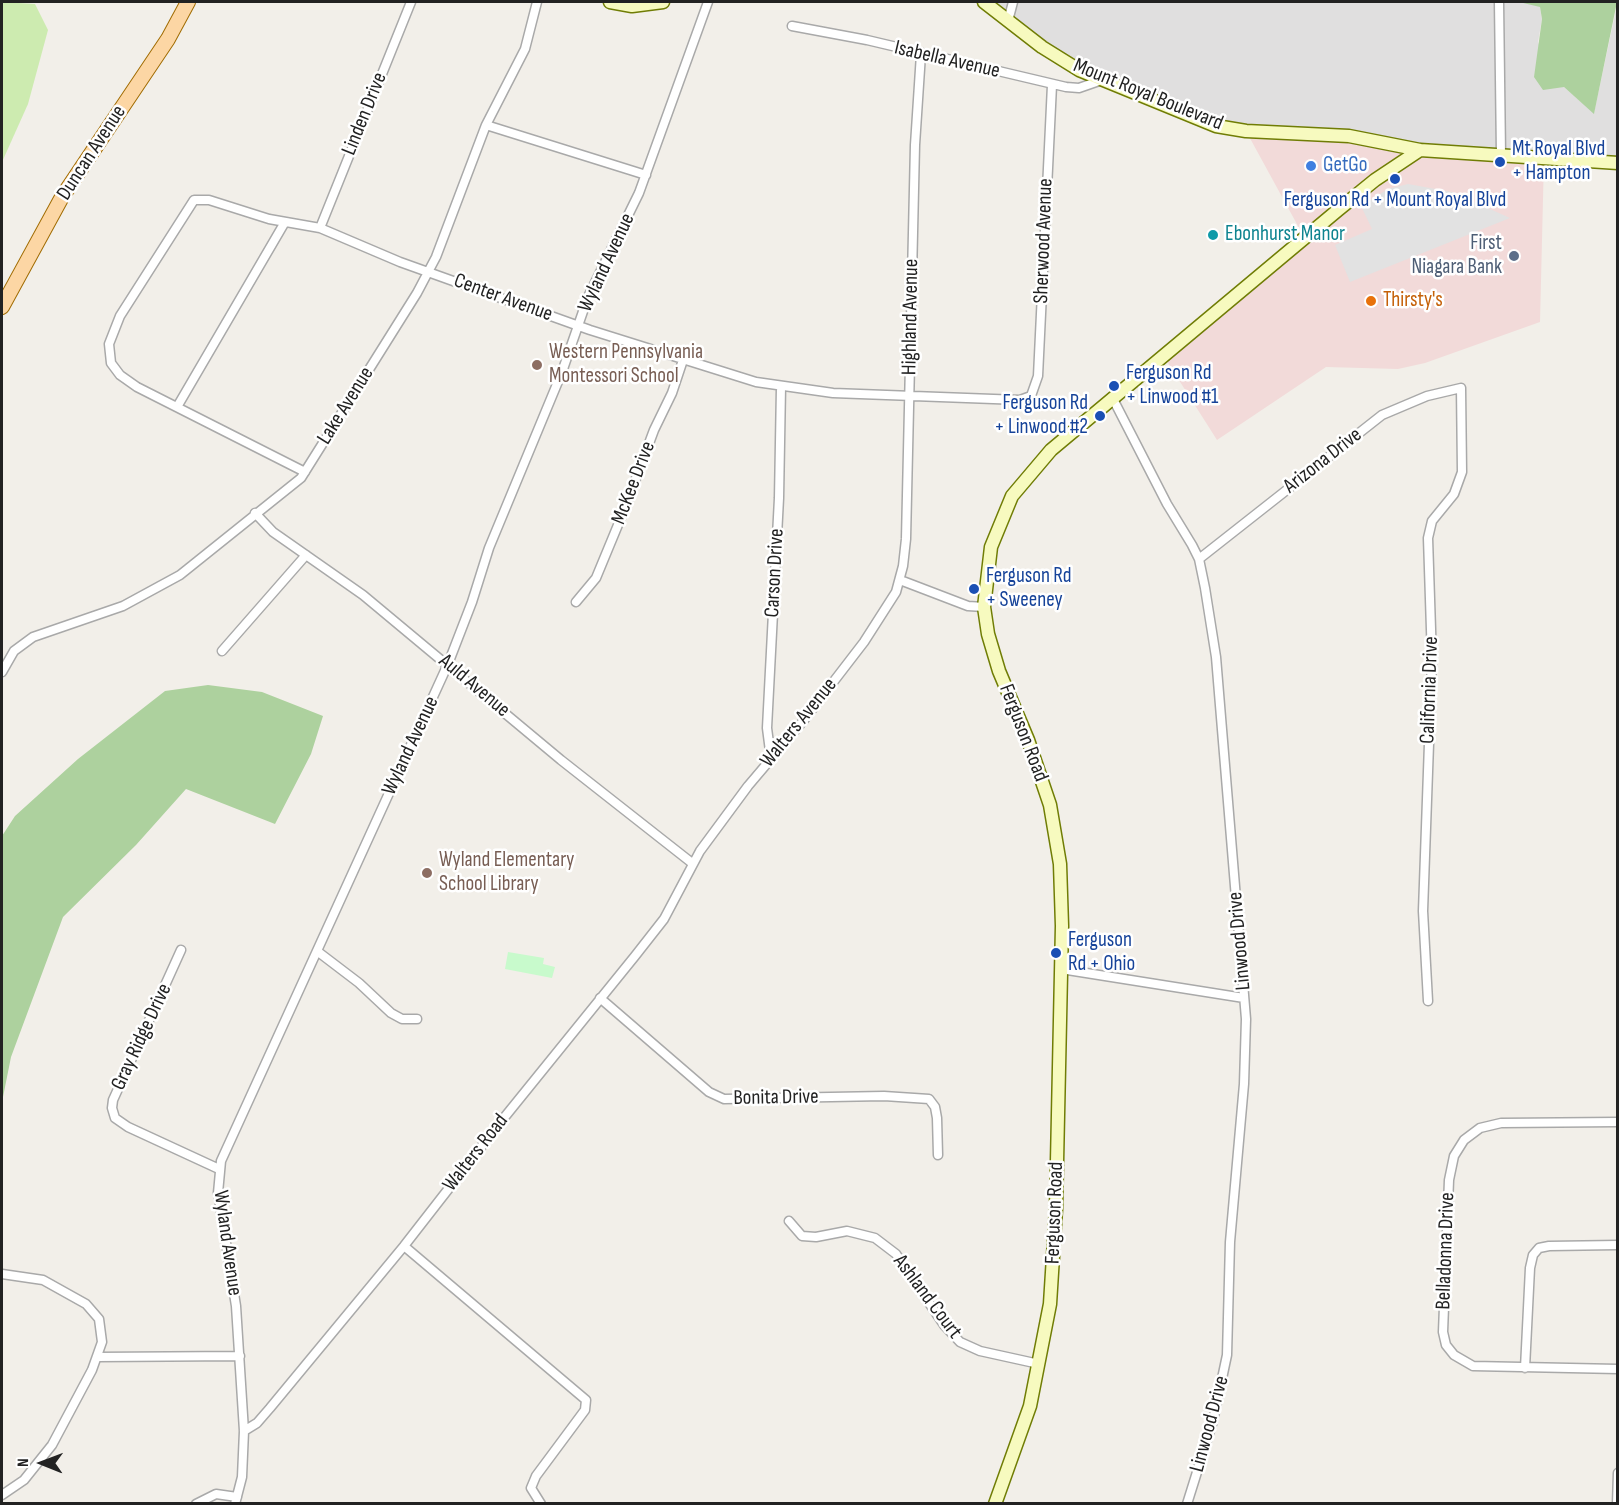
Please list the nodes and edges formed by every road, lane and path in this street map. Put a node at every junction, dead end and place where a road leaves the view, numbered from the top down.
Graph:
1 (188, 2) edge
2 (411, 2) edge
3 (537, 2) edge
4 (610, 2) edge
5 (663, 2) edge
6 (708, 2) edge
7 (984, 2) edge
8 (1013, 2) edge
9 (1499, 2) edge
10 (632, 4) edge
11 (1008, 21) junction
12 (792, 26) dead end
13 (921, 54) junction
14 (1102, 80) junction
15 (1052, 85) junction
16 (486, 125) junction
17 (1420, 150) junction
18 (1502, 155) junction
19 (1617, 163) edge
20 (646, 175) junction
21 (285, 222) junction
22 (320, 228) junction
23 (428, 272) junction
24 (2, 307) edge
25 (578, 326) junction
26 (682, 360) junction
27 (781, 387) junction
28 (1461, 388) joint
29 (909, 395) junction
30 (1031, 396) joint
31 (1112, 397) junction
32 (177, 407) junction
33 (305, 472) junction
34 (255, 513) junction
35 (306, 555) junction
36 (1198, 559) junction
37 (900, 580) junction
38 (576, 602) dead end
39 (984, 606) junction
40 (222, 651) dead end
41 (448, 664) junction
42 (2, 672) edge
43 (771, 759) junction
44 (692, 863) junction
45 (181, 950) dead end
46 (317, 951) junction
47 (1061, 969) junction
48 (600, 998) junction
49 (1244, 998) junction
50 (1428, 1001) dead end
51 (417, 1019) dead end
52 (1617, 1122) edge
53 (938, 1155) dead end
54 (219, 1169) junction
55 (789, 1221) dead end
56 (1617, 1245) edge
57 (404, 1246) junction
58 (2, 1274) edge
59 (240, 1356) junction
60 (98, 1357) junction
61 (1040, 1364) junction
62 (1525, 1368) junction
63 (1617, 1369) edge
64 (244, 1431) junction
65 (1617, 1473) edge
66 (2, 1495) edge
67 (236, 1500) edge
68 (196, 1503) edge
69 (541, 1503) edge
70 (995, 1503) edge
71 (1187, 1503) edge
72 (1617, 1503) edge

1 - 24 main road, Duncan Avenue
2 - 22 street, Linden Drive
3 - 16 street, Lake Avenue
4 - 10 street
5 - 10 street
6 - 20 street, Wyland Avenue
7 - 11 street, Mount Royal Boulevard
8 - 11 street
9 - 18 street
11 - 14 street, Mount Royal Boulevard
12 - 13 street, Isabella Avenue
13 - 15 street, Isabella Avenue
13 - 29 street, Highland Avenue
14 - 15 street, Isabella Avenue
14 - 17 street, Mount Royal Boulevard
15 - 30 street, Sherwood Avenue
16 - 20 street
16 - 23 street, Lake Avenue
17 - 18 street, Mount Royal Boulevard
17 - 31 street, Ferguson Road
18 - 19 street, Mount Royal Boulevard
20 - 25 street, Wyland Avenue
21 - 22 street, Center Avenue
21 - 32 street
21 - 32 street, Center Avenue
22 - 23 street, Center Avenue
23 - 25 street, Center Avenue
23 - 33 street, Lake Avenue
25 - 26 street, Center Avenue
25 - 41 street, Wyland Avenue
26 - 27 street, Center Avenue
26 - 38 street, McKee Drive
27 - 29 street, Center Avenue
27 - 43 street, Carson Drive
28 - 36 street, Arizona Drive
28 - 50 street, California Drive
29 - 30 street, Center Avenue
29 - 37 street, Highland Avenue
31 - 36 street, Linwood Drive
31 - 39 street, Ferguson Road
32 - 33 street
33 - 34 street, Lake Avenue
34 - 35 street, Auld Avenue
34 - 42 street, Lake Avenue
35 - 40 street
35 - 41 street, Auld Avenue
36 - 49 street, Linwood Drive
37 - 39 street
37 - 43 street, Walters Avenue
39 - 47 street, Ferguson Road
41 - 44 street, Auld Avenue
41 - 46 street, Wyland Avenue
43 - 44 street, Walters Avenue
44 - 48 street, Walters Road
45 - 54 street, Gray Ridge Drive
46 - 51 street
46 - 54 street, Wyland Avenue
47 - 49 street
47 - 61 street, Ferguson Road
48 - 53 street, Bonita Drive
48 - 57 street, Walters Road
49 - 71 street, Linwood Drive
52 - 62 street, Belladonna Drive
54 - 59 street, Wyland Avenue
55 - 61 street, Ashland Court
56 - 62 street
57 - 64 street, Walters Road
57 - 69 street
58 - 60 street
59 - 60 street
59 - 64 street, Wyland Avenue
60 - 66 street
61 - 70 street, Ferguson Road
62 - 63 street, Belladonna Drive
64 - 67 street, Wyland Avenue
65 - 72 street
67 - 68 street

